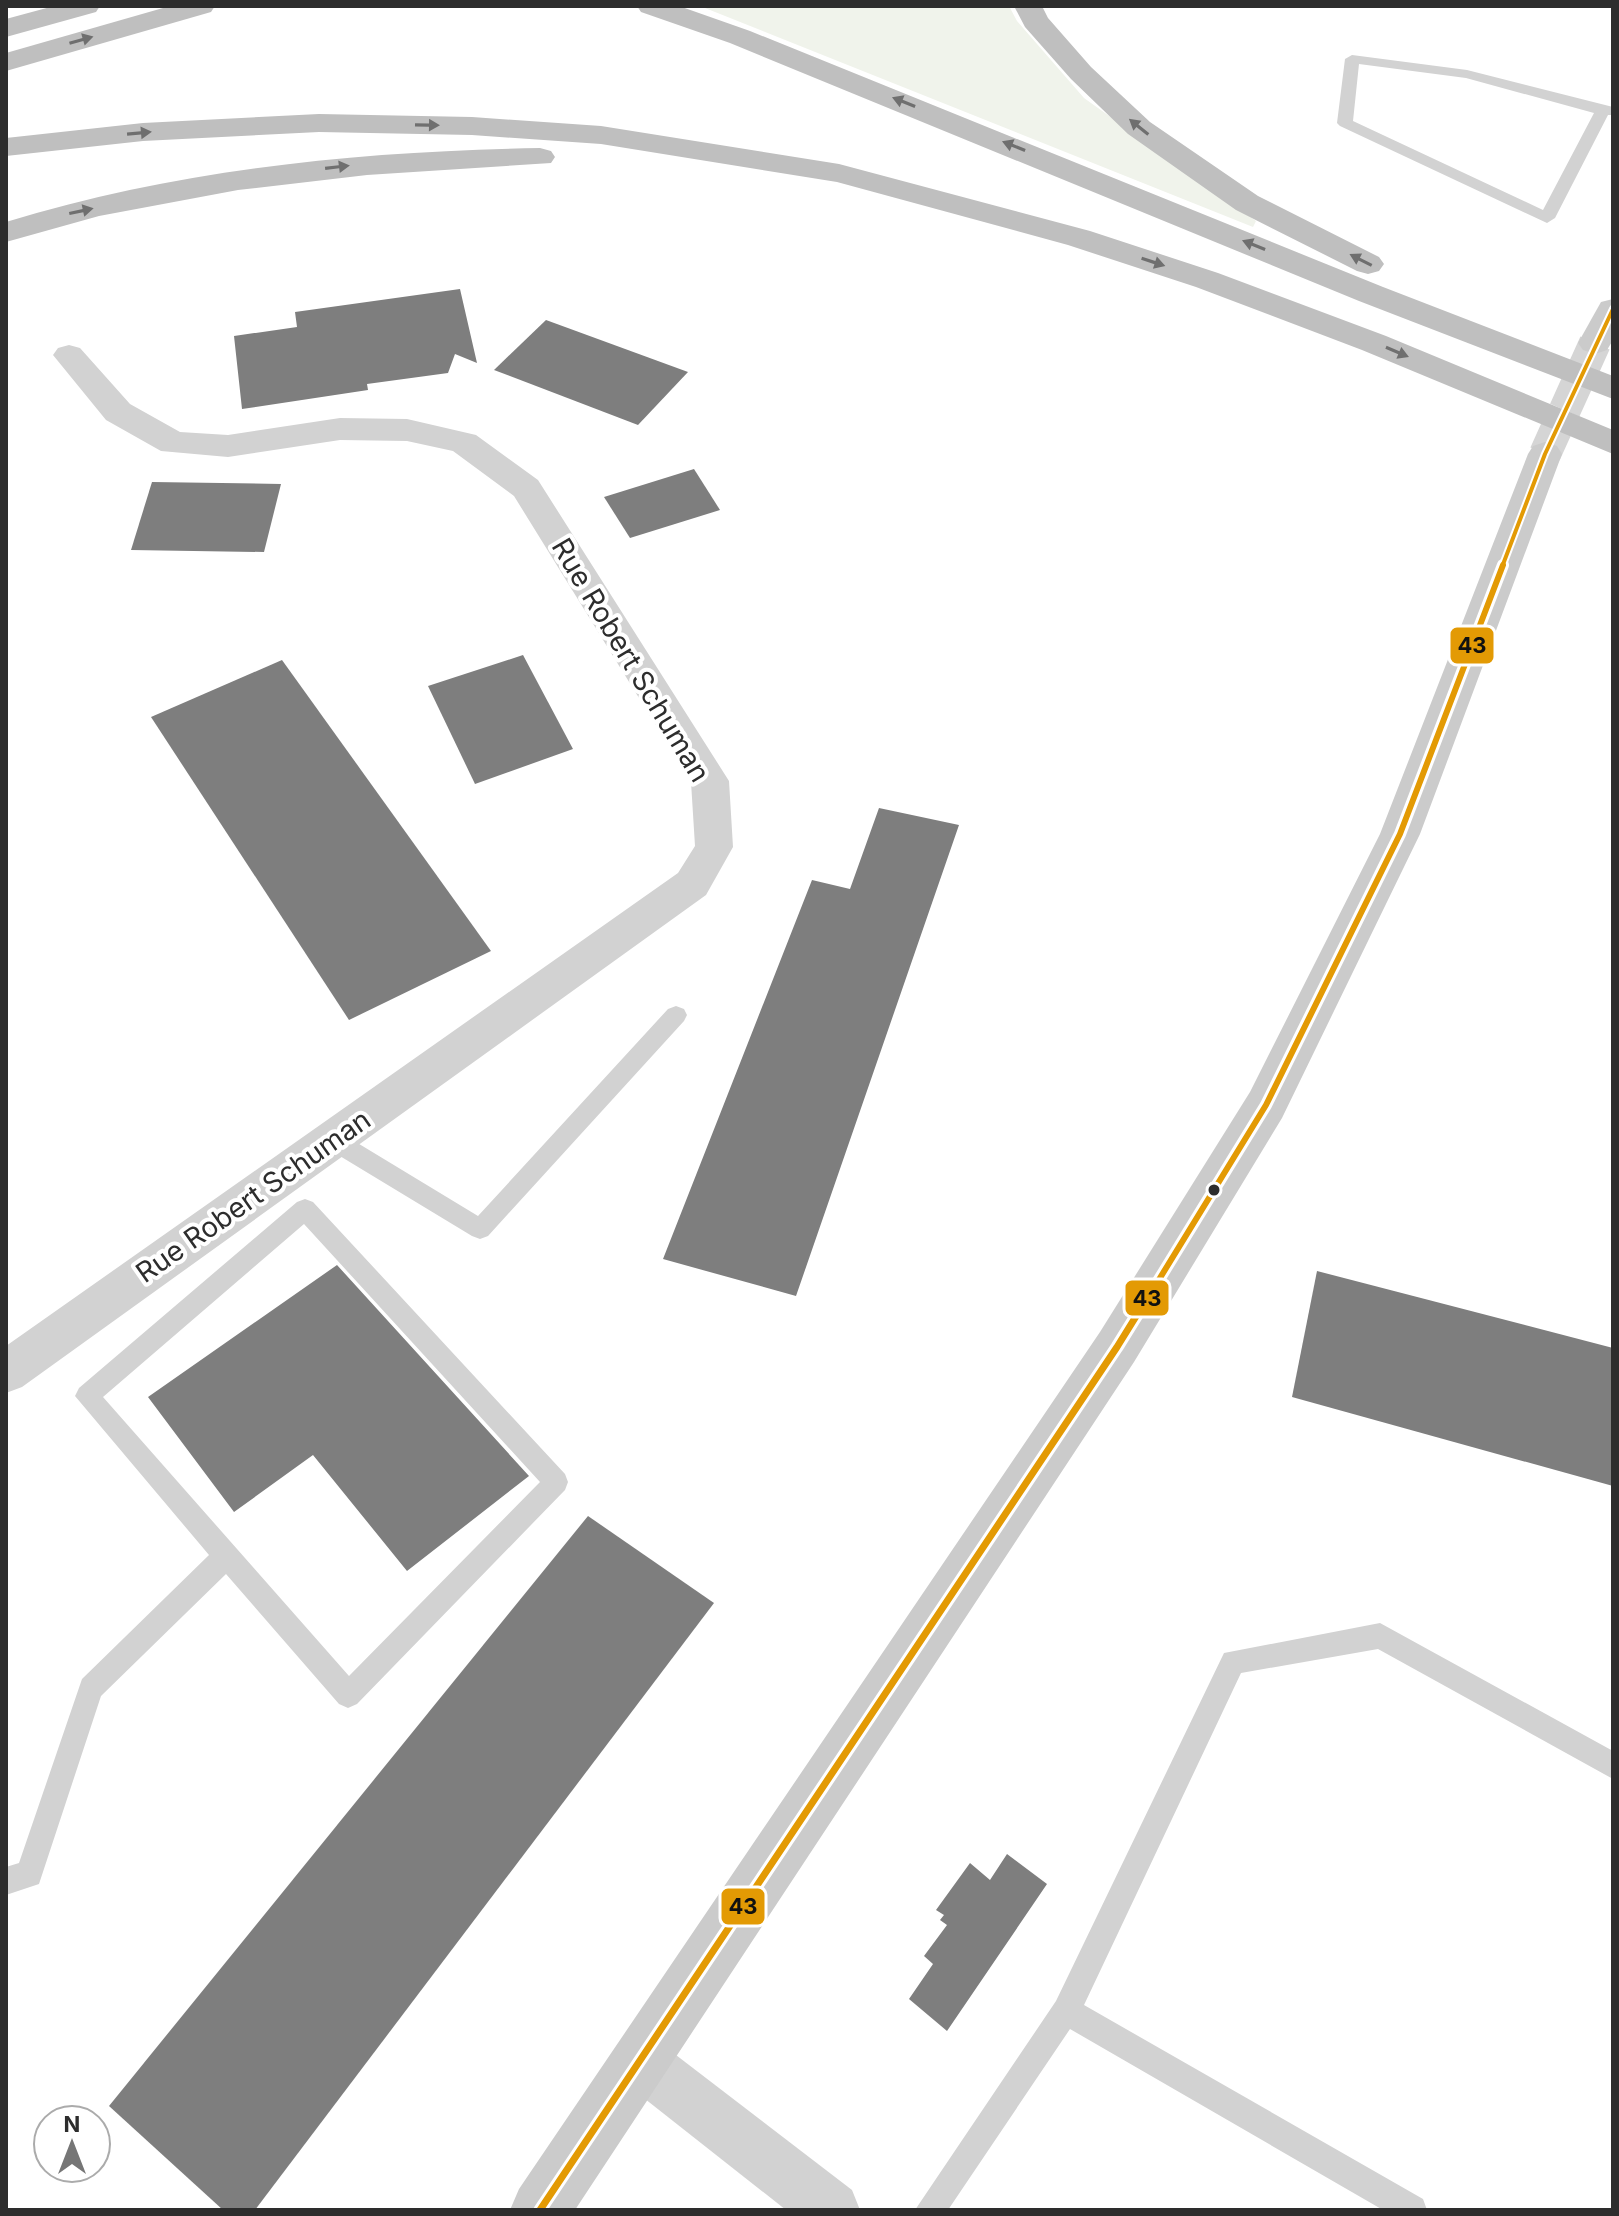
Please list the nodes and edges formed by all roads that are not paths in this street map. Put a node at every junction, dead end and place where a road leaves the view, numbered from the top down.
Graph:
1 (86, 6) edge
2 (201, 6) edge
3 (651, 6) edge
4 (1028, 6) edge
5 (6, 28) edge
6 (6, 62) edge
7 (1608, 111) edge
8 (6, 147) edge
9 (6, 232) edge
10 (1079, 238) junction
11 (1613, 309) edge
12 (69, 355) dead end
13 (1604, 356) edge
14 (1613, 388) edge
15 (1613, 443) edge
16 (1545, 454) tunnel mouth
17 (676, 1015) dead end
18 (333, 1140) junction
19 (6, 1372) edge
20 (225, 1557) junction
21 (1613, 1766) edge
22 (6, 1881) edge
23 (1066, 2011) junction
24 (640, 2061) junction
25 (540, 2210) edge
26 (832, 2210) edge
27 (930, 2210) edge
28 (1412, 2210) edge

1 - 5 highway
6 -> 2 highway
14 -> 3 highway
13 -> 4 highway
7 - 7 lane
8 -> 10 highway
9 -> 10 highway
10 -> 15 highway
11 - 13 street
12 - 18 street, Rue Robert Schuman
16 - 24 street
17 - 18 lane
18 - 19 street, Rue Robert Schuman
20 - 20 lane
20 - 22 lane
21 - 23 lane
23 - 27 lane
23 - 28 lane
24 - 25 street
24 - 26 street

